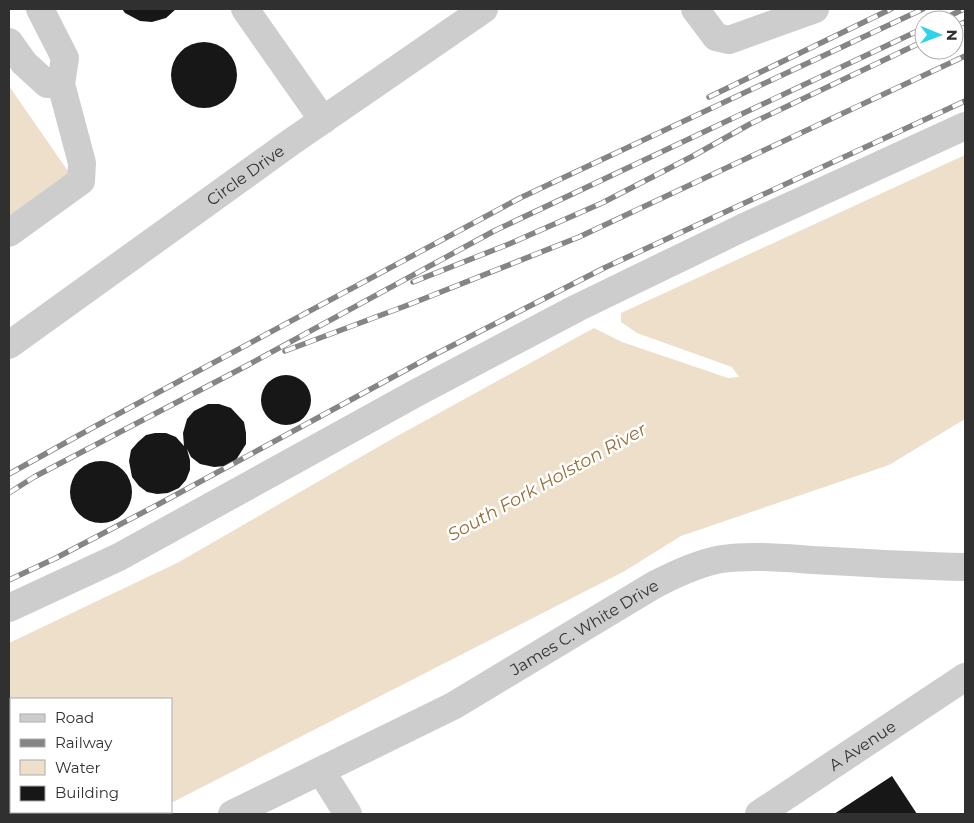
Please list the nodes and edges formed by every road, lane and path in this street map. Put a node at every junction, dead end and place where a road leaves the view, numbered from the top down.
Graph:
1 (40, 9) edge
2 (244, 9) edge
3 (484, 9) edge
4 (695, 9) edge
5 (815, 9) edge
6 (9, 42) edge
7 (62, 84) junction
8 (323, 120) junction
9 (965, 126) edge
10 (9, 233) edge
11 (9, 345) edge
12 (965, 566) edge
13 (9, 608) edge
14 (965, 677) edge
15 (321, 771) junction
16 (232, 814) edge
17 (348, 814) edge
18 (759, 814) edge

1 - 7 street
2 - 8 street
3 - 8 street, Circle Drive
4 - 5 street
6 - 7 street
7 - 10 street
8 - 11 street, Circle Drive
9 - 13 street
12 - 15 street, James C. White Drive
14 - 18 street, A Avenue
15 - 16 street, James C. White Drive
15 - 17 street

